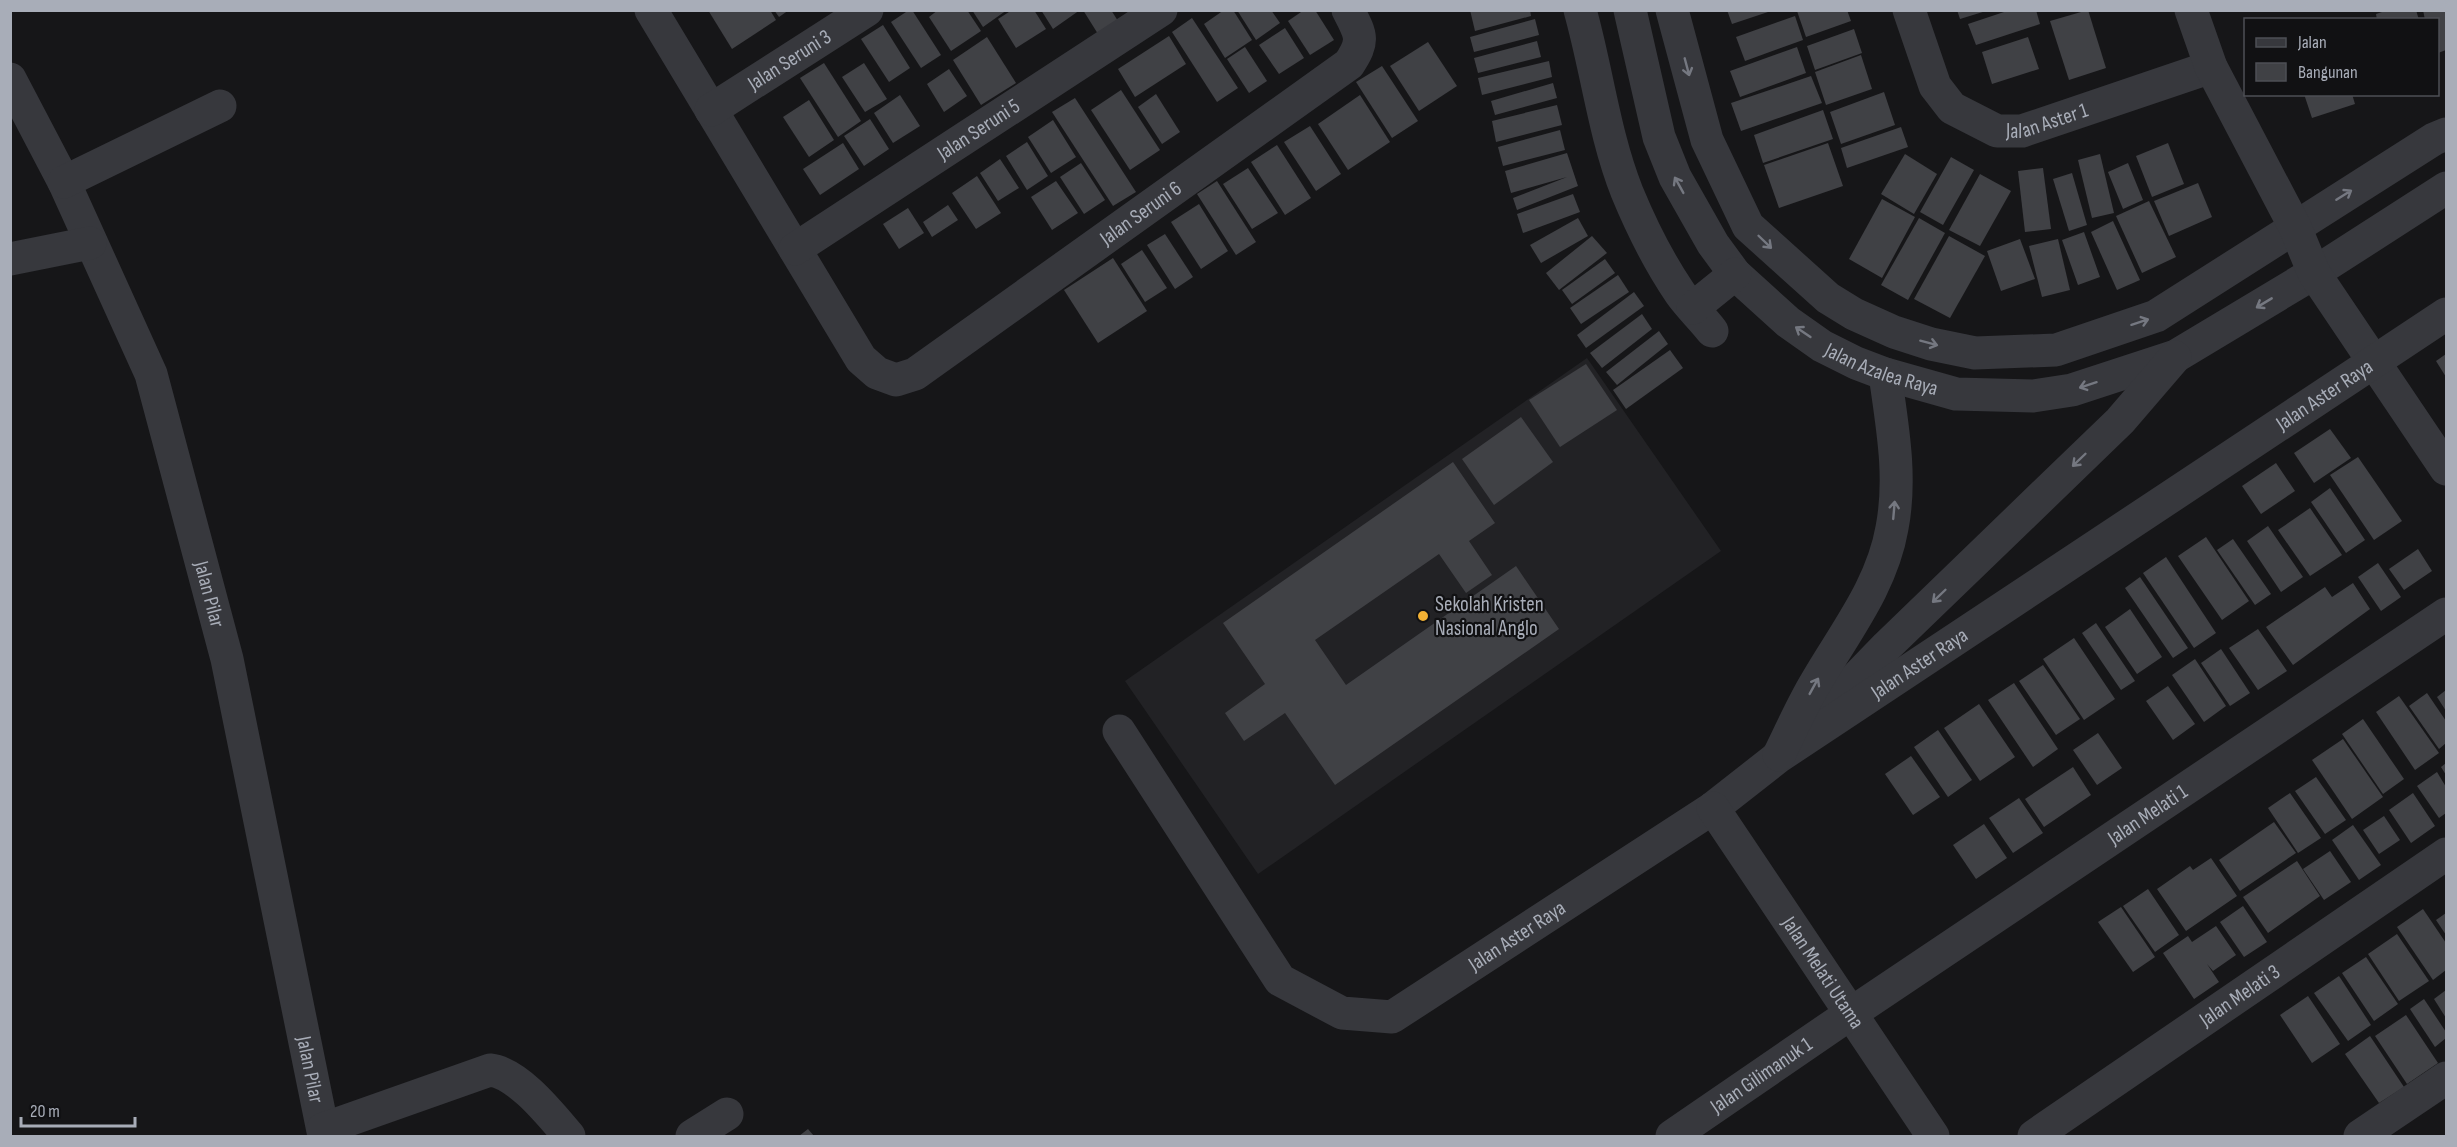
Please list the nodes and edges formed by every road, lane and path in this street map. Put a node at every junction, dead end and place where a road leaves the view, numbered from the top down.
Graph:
1 (651, 10) edge
2 (867, 10) edge
3 (1161, 10) edge
4 (1580, 10) edge
5 (1630, 10) edge
6 (1672, 10) edge
7 (1909, 10) edge
8 (2190, 10) edge
9 (1353, 20) edge
10 (2211, 67) junction
11 (10, 79) edge
12 (220, 106) dead end
13 (711, 110) junction
14 (2446, 134) edge
15 (64, 182) junction
16 (2446, 188) edge
17 (2295, 226) junction
18 (90, 243) junction
19 (795, 249) junction
20 (10, 259) edge
21 (2314, 273) junction
22 (1735, 274) junction
23 (2446, 314) edge
24 (2176, 356) junction
25 (2375, 363) junction
26 (1885, 374) junction
27 (2446, 469) edge
28 (2446, 614) edge
29 (1119, 731) dead end
30 (1778, 757) junction
31 (1713, 808) junction
32 (2446, 854) edge
33 (1850, 1014) junction
34 (2446, 1078) edge
35 (727, 1114) dead end
36 (323, 1133) edge
37 (569, 1137) edge
38 (692, 1137) edge
39 (1672, 1137) edge
40 (1933, 1137) edge
41 (2034, 1137) edge
42 (2360, 1137) edge

1 - 13 street
2 - 13 street, Jalan Seruni 3
3 - 19 street, Jalan Seruni 5
4 - 22 street
22 -> 5 street, Jalan Azalea Raya
6 -> 17 street, Jalan Azalea Raya
7 - 10 street, Jalan Aster 1
8 - 10 street
9 - 19 street, Jalan Seruni 6
10 - 17 street
11 - 15 street, Jalan Pilar
12 - 15 street
13 - 19 street
17 -> 14 street
15 - 18 street, Jalan Pilar
16 - 21 street
17 - 21 street
18 - 20 street
18 - 36 street, Jalan Pilar
21 -> 24 street, Jalan Azalea Raya
21 - 25 street
26 -> 22 street, Jalan Azalea Raya
23 - 25 street, Jalan Aster Raya
24 -> 26 street, Jalan Azalea Raya
24 -> 30 street
25 - 27 street
25 - 30 street, Jalan Aster Raya
30 -> 26 street
28 - 33 street, Jalan Melati 1
29 - 31 street, Jalan Aster Raya
30 - 31 street, Jalan Aster Raya
31 - 33 street, Jalan Melati Utama
32 - 41 street, Jalan Melati 3
33 - 39 street, Jalan Gilimanuk 1
33 - 40 street, Jalan Melati Utama
34 - 42 street
35 - 38 street
36 - 37 street

